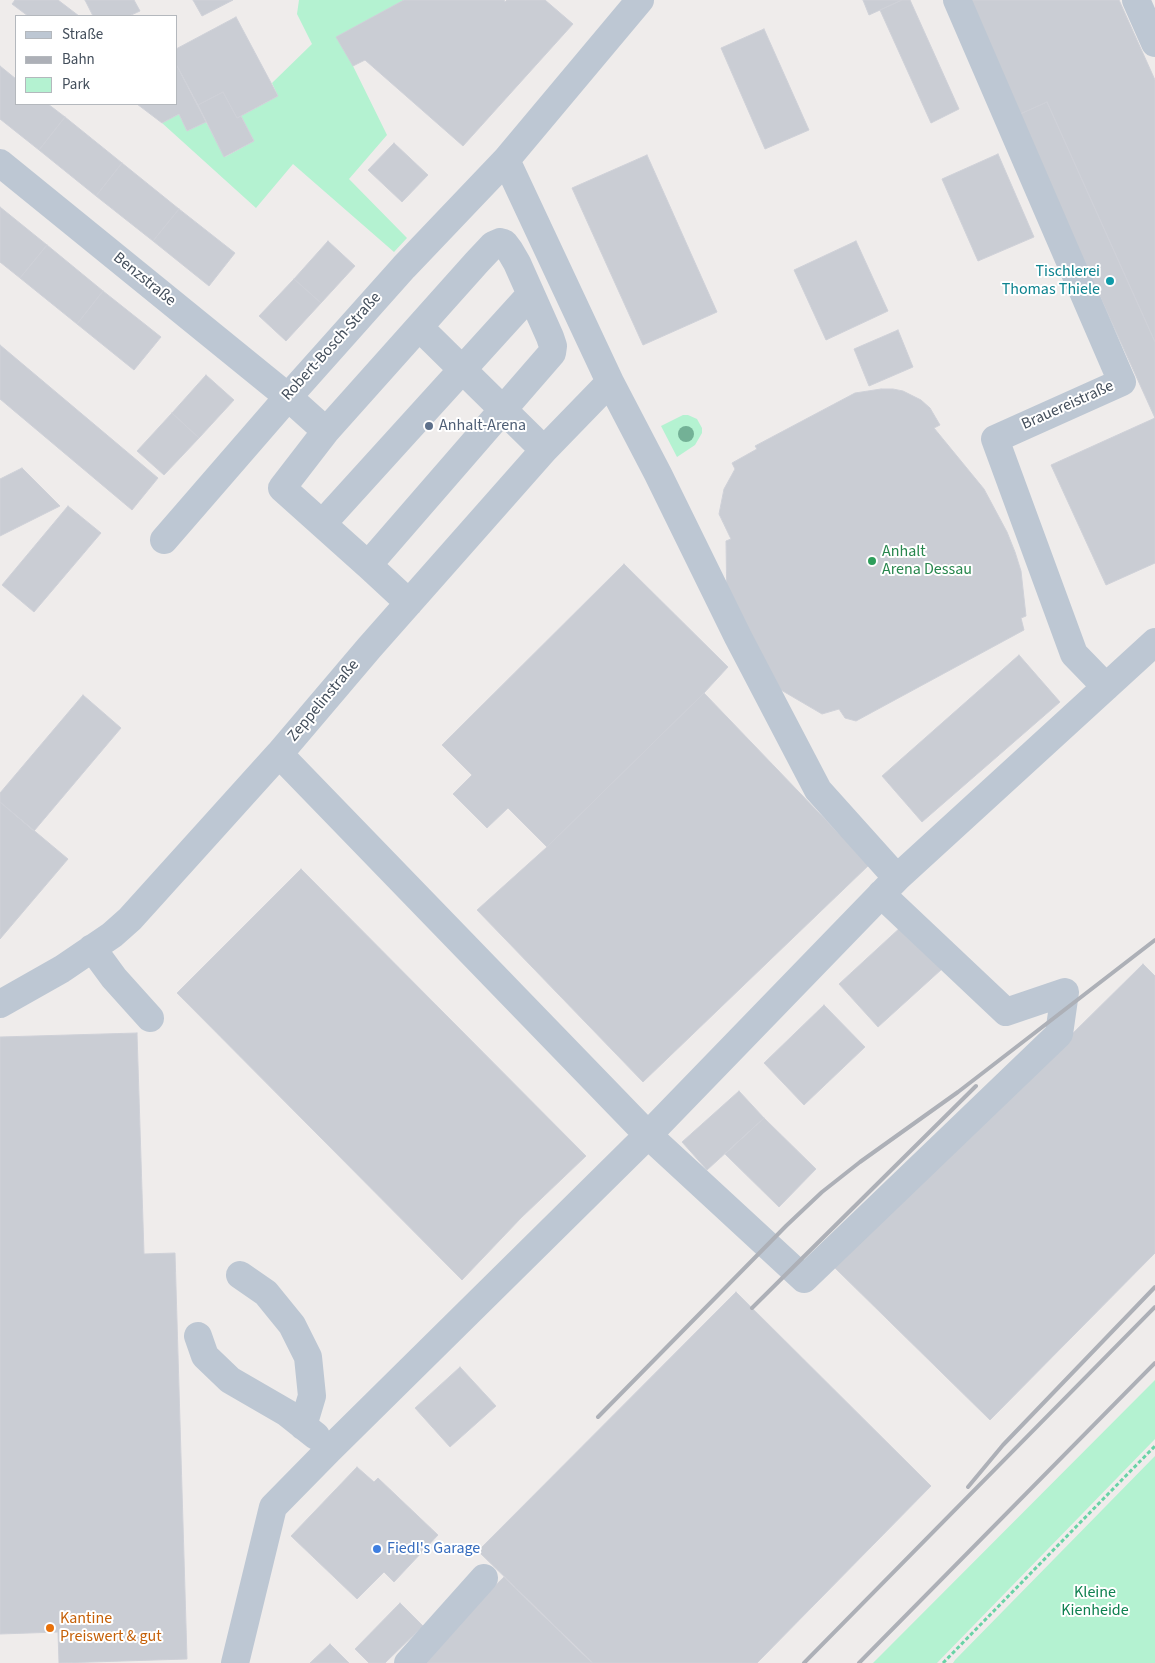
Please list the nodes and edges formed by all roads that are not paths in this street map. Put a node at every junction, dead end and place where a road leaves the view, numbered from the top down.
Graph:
1 (640, 0) edge
2 (957, 0) edge
3 (1136, 0) edge
4 (1155, 43) edge
5 (506, 160) junction
6 (0, 163) edge
7 (530, 295) junction
8 (419, 327) junction
9 (461, 370) junction
10 (606, 373) junction
11 (288, 397) junction
12 (502, 411) junction
13 (326, 431) junction
14 (544, 450) junction
15 (322, 524) junction
16 (164, 540) dead end
17 (368, 565) junction
18 (409, 603) junction
19 (1155, 642) edge
20 (1106, 687) junction
21 (279, 754) junction
22 (889, 886) junction
23 (92, 948) junction
24 (0, 1004) edge
25 (150, 1018) dead end
26 (648, 1135) junction
27 (240, 1275) dead end
28 (198, 1336) dead end
29 (303, 1426) junction
30 (329, 1450) junction
31 (484, 1578) dead end
32 (235, 1663) edge
33 (408, 1663) edge

1 - 5 street, Robert-Bosch-Straße
2 - 20 street, Brauereistraße
3 - 4 street
5 - 10 street
5 - 11 street, Robert-Bosch-Straße
6 - 11 street, Benzstraße
7 - 8 street
7 - 9 street
7 - 12 street
8 - 9 street
8 - 13 street
9 - 12 street
9 - 15 street
10 - 14 street, Zeppelinstraße
10 - 22 street
11 - 13 street, Benzstraße
11 - 16 street, Robert-Bosch-Straße
12 - 14 street
12 - 17 street
13 - 15 street
14 - 18 street, Zeppelinstraße
15 - 17 street
17 - 18 street
18 - 21 street, Zeppelinstraße
19 - 20 street
20 - 22 street
21 - 23 street, Zeppelinstraße
21 - 26 street
22 - 26 street
22 - 26 street
23 - 24 street, Zeppelinstraße
23 - 25 street
26 - 30 street
27 - 29 street
28 - 29 street
29 - 30 street
30 - 32 street
31 - 33 street

